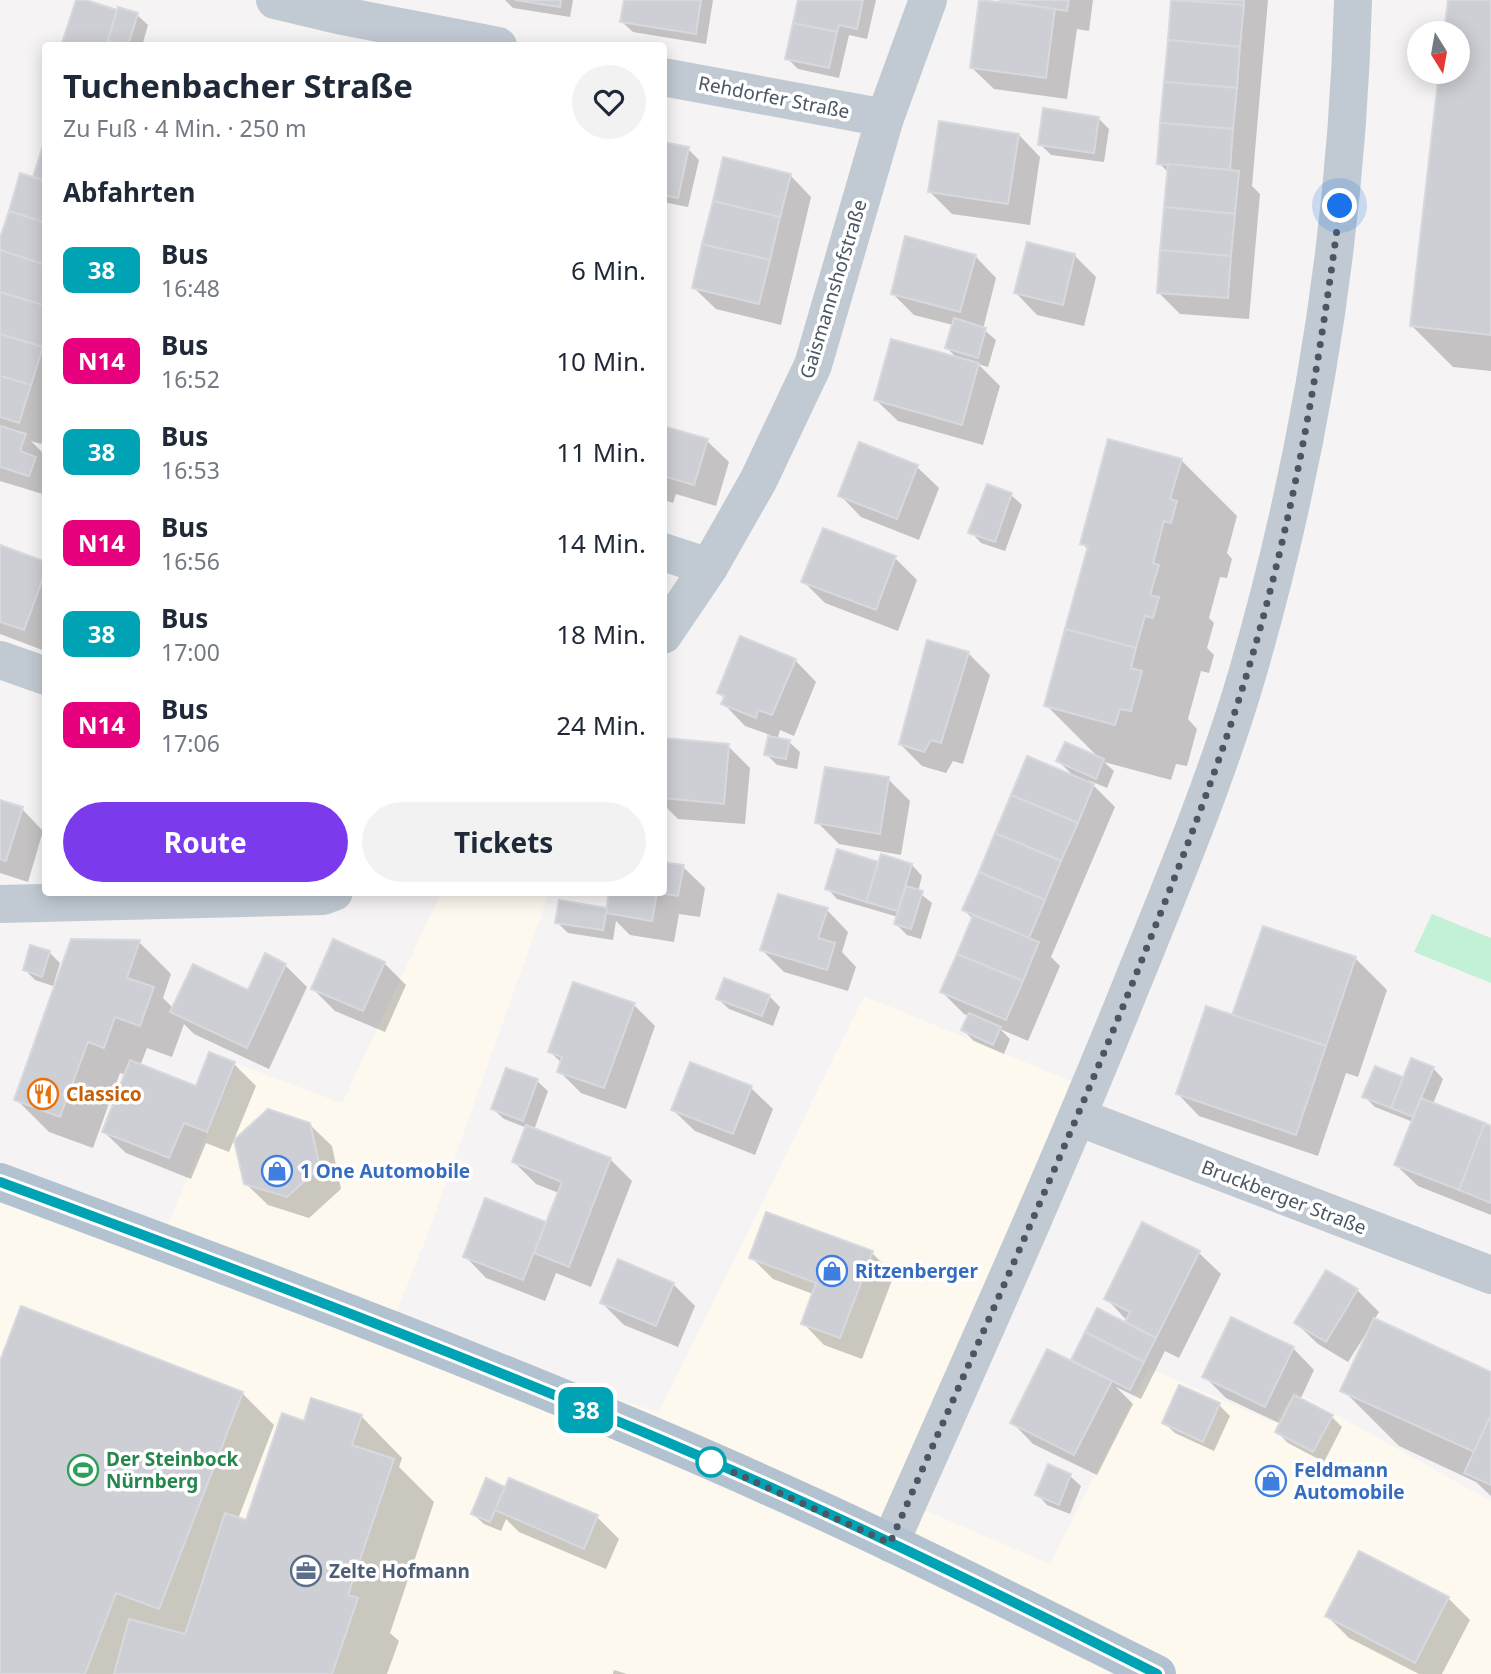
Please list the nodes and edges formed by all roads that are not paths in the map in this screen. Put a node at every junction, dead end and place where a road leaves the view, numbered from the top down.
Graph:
1 (275, 0) edge
2 (928, 0) edge
3 (1353, 0) edge
4 (477, 42) edge
5 (667, 78) edge
6 (884, 118) junction
7 (667, 553) edge
8 (709, 567) junction
9 (667, 629) edge
10 (0, 660) edge
11 (42, 675) edge
12 (323, 896) edge
13 (0, 904) edge
14 (1078, 1117) junction
15 (0, 1182) edge
16 (1491, 1275) edge
17 (890, 1543) junction
18 (1157, 1674) edge

1 - 4 street
2 - 6 street, Gaismannshofstraße
3 - 14 street
5 - 6 street, Rehdorfer Straße
6 - 8 street, Gaismannshofstraße
7 - 8 street
8 - 9 street, Gaismannshofstraße
10 - 11 street
12 - 13 street
14 - 16 street, Bruckberger Straße
14 - 17 street
15 - 17 main road
17 - 18 main road

